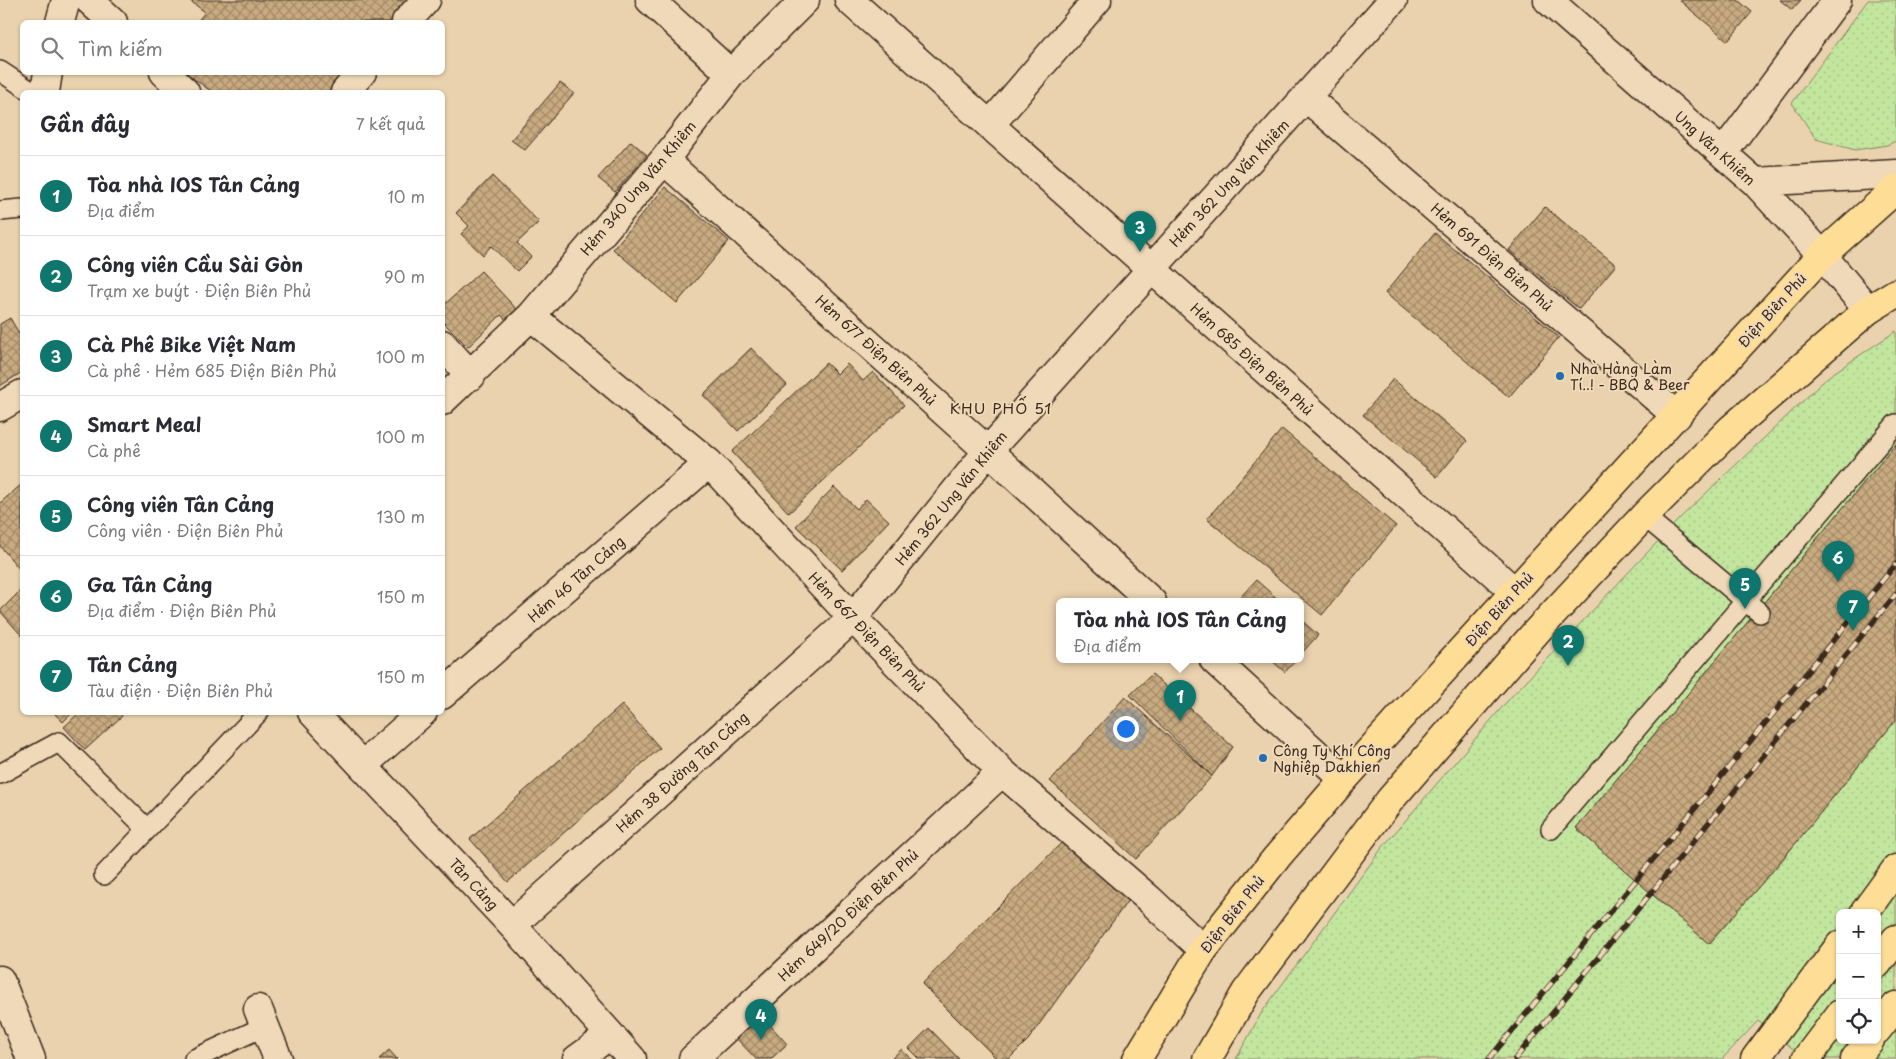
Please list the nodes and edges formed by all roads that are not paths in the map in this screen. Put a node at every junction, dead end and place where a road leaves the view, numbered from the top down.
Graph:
1 (66, 0) edge
2 (89, 0) edge
3 (426, 0) edge
4 (650, 0) edge
5 (805, 0) edge
6 (849, 0) edge
7 (1097, 0) edge
8 (1393, 0) edge
9 (1548, 0) edge
10 (1837, 0) edge
11 (61, 20) edge
12 (110, 20) edge
13 (408, 20) edge
14 (0, 72) edge
15 (731, 74) junction
16 (48, 75) edge
17 (167, 75) edge
18 (359, 75) edge
19 (29, 90) edge
20 (45, 90) edge
21 (183, 90) edge
22 (347, 90) edge
23 (1308, 98) junction
24 (990, 125) junction
25 (1724, 153) junction
26 (664, 160) junction
27 (1896, 174) edge
28 (1755, 182) junction
29 (1896, 189) edge
30 (20, 209) edge
31 (0, 211) edge
32 (1822, 255) junction
33 (1151, 269) junction
34 (1896, 293) edge
35 (1896, 301) edge
36 (1868, 310) junction
37 (531, 316) junction
38 (445, 347) edge
39 (471, 376) junction
40 (20, 395) edge
41 (445, 398) edge
42 (0, 408) edge
43 (1677, 416) junction
44 (1896, 424) edge
45 (988, 451) junction
46 (710, 463) junction
47 (1644, 516) junction
48 (1515, 592) junction
49 (1148, 598) edge
50 (1753, 607) junction
51 (852, 618) junction
52 (1217, 663) edge
53 (445, 693) edge
54 (256, 715) edge
55 (315, 715) edge
56 (420, 715) edge
57 (363, 765) junction
58 (1002, 772) junction
59 (0, 774) edge
60 (1344, 779) junction
61 (147, 829) junction
62 (1551, 829) dead end
63 (1896, 869) edge
64 (104, 875) dead end
65 (1867, 909) edge
66 (512, 925) junction
67 (1896, 939) edge
68 (1203, 950) junction
69 (1836, 950) edge
70 (1881, 959) edge
71 (0, 980) edge
72 (1896, 1006) edge
73 (261, 1018) joint
74 (1836, 1019) edge
75 (1881, 1025) edge
76 (610, 1035) junction
77 (1867, 1044) edge
78 (1763, 1049) edge
79 (31, 1059) edge
80 (194, 1059) edge
81 (278, 1059) edge
82 (577, 1059) edge
83 (632, 1059) edge
84 (693, 1059) edge
85 (1137, 1059) edge
86 (1207, 1059) edge
87 (1806, 1059) edge
88 (1855, 1059) edge

1 - 11 street
2 - 12 street
3 - 13 street
4 - 15 street
5 - 15 street, Hẻm 340 Ung Văn Khiêm
6 - 24 street, Hẻm 685 Điện Biên Phủ
7 - 24 street
8 - 23 street, Hẻm 362 Ung Văn Khiêm
9 - 25 street, Ung Văn Khiêm
10 - 25 street
14 - 19 lane
15 - 26 street, Hẻm 340 Ung Văn Khiêm
16 - 20 street
17 - 21 street
18 - 22 street
23 - 33 street, Hẻm 362 Ung Văn Khiêm
23 - 43 street, Hẻm 691 Điện Biên Phủ
24 - 33 street, Hẻm 685 Điện Biên Phủ
25 - 28 street, Ung Văn Khiêm
26 - 37 street, Hẻm 340 Ung Văn Khiêm
26 - 45 street, Hẻm 677 Điện Biên Phủ
27 - 28 street
28 - 32 street, Ung Văn Khiêm
29 - 32 main road, Điện Biên Phủ
30 - 31 lane
32 - 36 street, Ung Văn Khiêm
32 - 43 main road, Điện Biên Phủ
33 - 45 street, Hẻm 362 Ung Văn Khiêm
33 - 48 street, Hẻm 685 Điện Biên Phủ
34 - 36 main road
35 - 36 main road
36 - 47 main road
37 - 39 street, Hẻm 340 Ung Văn Khiêm
37 - 46 street, Hẻm 667 Điện Biên Phủ
38 - 39 street
39 - 41 street, Hẻm 340 Ung Văn Khiêm
40 - 42 street
43 - 48 main road, Điện Biên Phủ
44 - 50 lane
45 - 49 street, Hẻm 677 Điện Biên Phủ
45 - 51 street, Hẻm 362 Ung Văn Khiêm
46 - 51 street, Hẻm 667 Điện Biên Phủ
46 - 53 street, Hẻm 46 Tân Cảng
47 - 50 lane
47 - 86 main road
48 - 60 main road, Điện Biên Phủ
50 - 62 lane
51 - 58 street, Hẻm 667 Điện Biên Phủ
51 - 66 street, Hẻm 38 Đường Tân Cảng
52 - 60 street
54 - 61 lane
55 - 57 street, Tân Cảng
56 - 57 street
57 - 66 street, Tân Cảng
58 - 68 street, Hẻm 667 Điện Biên Phủ
58 - 84 street, Hẻm 649/20 Điện Biên Phủ
59 - 61 lane
60 - 68 main road, Điện Biên Phủ
61 - 64 lane
63 - 65 main road
66 - 76 street, Tân Cảng
67 - 70 main road
68 - 85 main road, Điện Biên Phủ
69 - 78 main road
71 - 79 street
72 - 75 main road
73 - 80 lane
73 - 81 street
74 - 87 main road
76 - 82 street
76 - 83 street, Tân Cảng
77 - 88 main road

